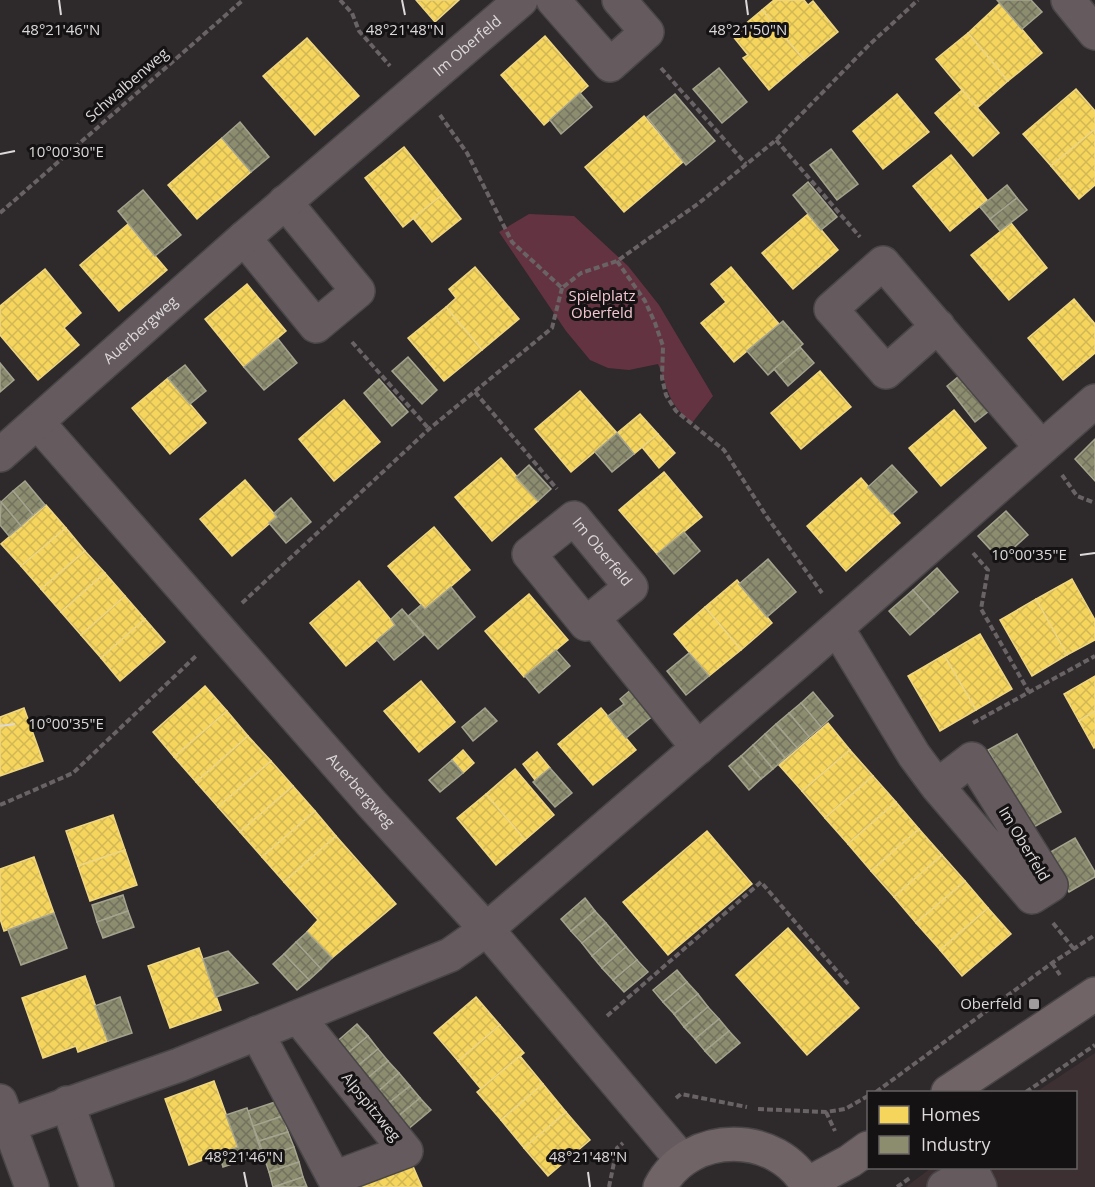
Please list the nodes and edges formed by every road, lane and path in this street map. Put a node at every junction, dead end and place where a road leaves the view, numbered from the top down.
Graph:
1 (243, 0) edge
2 (340, 0) edge
3 (521, 0) edge
4 (553, 0) edge
5 (619, 0) edge
6 (918, 0) edge
7 (1068, 0) edge
8 (1095, 33) edge
9 (634, 42) junction
10 (413, 93) junction
11 (776, 140) junction
12 (746, 164) junction
13 (285, 202) junction
14 (0, 213) edge
15 (244, 238) junction
16 (616, 261) junction
17 (884, 263) junction
18 (562, 288) junction
19 (328, 315) junction
20 (938, 327) junction
21 (475, 392) junction
22 (1095, 401) edge
23 (38, 423) junction
24 (429, 429) junction
25 (1041, 447) junction
26 (0, 455) edge
27 (1095, 503) edge
28 (574, 518) junction
29 (950, 528) junction
30 (593, 618) junction
31 (837, 628) junction
32 (219, 630) junction
33 (1095, 656) edge
34 (698, 748) junction
35 (937, 786) dead end
36 (0, 805) edge
37 (487, 929) junction
38 (1095, 935) edge
39 (848, 984) dead end
40 (1095, 994) edge
41 (298, 1017) junction
42 (257, 1033) junction
43 (580, 1039) junction
44 (1095, 1045) edge
45 (877, 1091) edge
46 (950, 1091) edge
47 (1027, 1091) edge
48 (867, 1097) edge
49 (67, 1103) junction
50 (826, 1112) dead end
51 (4, 1113) edge
52 (648, 1120) junction
53 (867, 1149) edge
54 (682, 1160) junction
55 (807, 1185) edge
56 (32, 1187) edge
57 (97, 1187) edge
58 (609, 1187) edge
59 (660, 1187) edge
60 (944, 1187) edge
61 (981, 1187) edge

1 - 14 path, Schwalbenweg
2 - 10 path
3 - 10 street, Im Oberfeld
4 - 9 street
5 - 9 street
6 - 11 path
7 - 8 street
9 - 12 path
10 - 13 street, Auerbergweg
10 - 18 path
11 - 12 path
11 - 17 path
12 - 16 path
13 - 15 street, Auerbergweg
13 - 19 street
15 - 19 street
15 - 23 street, Auerbergweg
16 - 18 path
16 - 31 path
17 - 20 street
17 - 20 street
18 - 21 path
19 - 24 path
20 - 25 street
21 - 24 path
21 - 28 path
22 - 25 street
23 - 26 street, Auerbergweg
23 - 32 street, Auerbergweg
24 - 32 path
25 - 27 path
25 - 29 street
28 - 30 street, Im Oberfeld
28 - 30 street, Im Oberfeld
29 - 31 street
29 - 33 path
30 - 34 street, Im Oberfeld
31 - 34 street
31 - 35 street
32 - 36 path
32 - 37 street, Auerbergweg
34 - 37 street
37 - 41 street
37 - 43 street, Auerbergweg
38 - 45 path
39 - 43 path
40 - 46 main road
41 - 42 street
41 - 42 street, Alpspitzweg
42 - 49 street
43 - 52 street, Auerbergweg
44 - 47 path
48 - 50 path
49 - 51 street
49 - 57 street
51 - 56 street
52 - 54 street, Auerbergweg
52 - 58 path
53 - 55 main road
54 - 55 main road
54 - 59 main road
60 - 61 street

